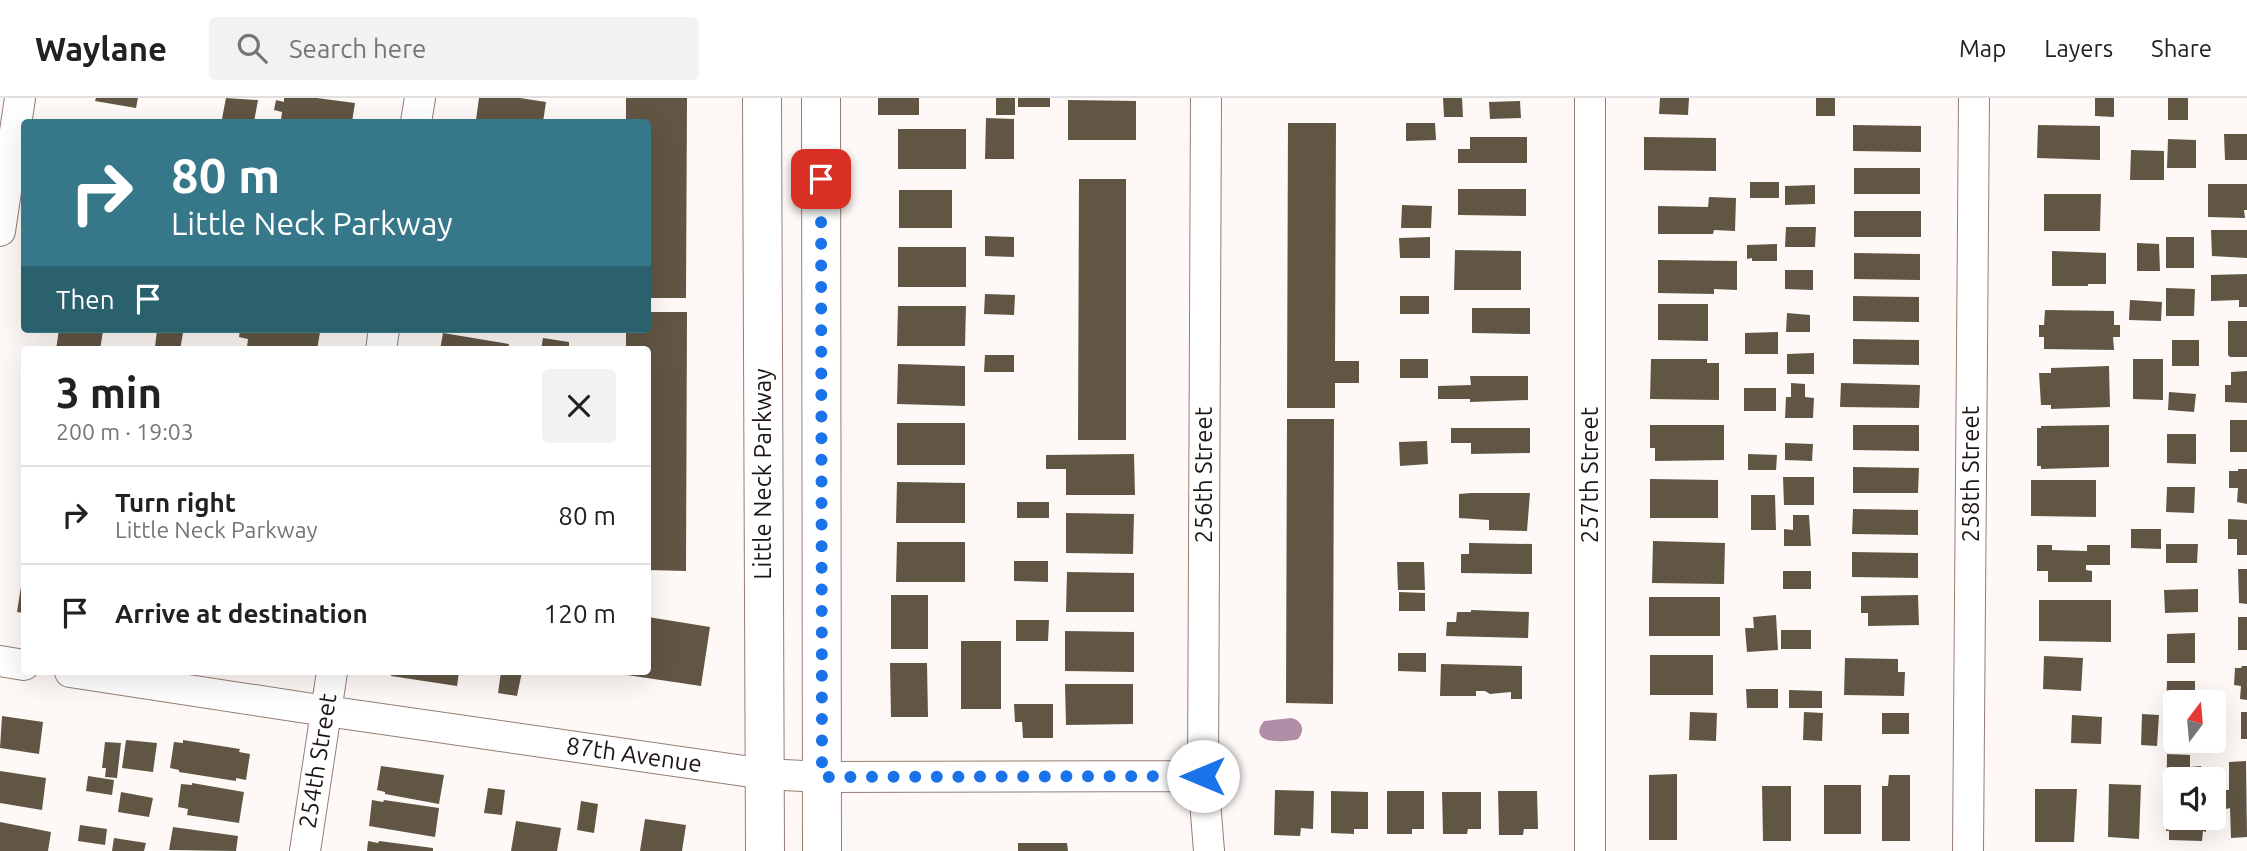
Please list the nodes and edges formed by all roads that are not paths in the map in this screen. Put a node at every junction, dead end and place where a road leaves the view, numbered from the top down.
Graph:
1 (20, 98) edge
2 (419, 98) edge
3 (762, 98) edge
4 (821, 98) edge
5 (1206, 98) edge
6 (1590, 98) edge
7 (1973, 98) edge
8 (416, 119) edge
9 (4, 173) edge
10 (0, 231) edge
11 (0, 661) edge
12 (21, 664) edge
13 (89, 675) edge
14 (332, 675) edge
15 (326, 712) junction
16 (765, 774) junction
17 (1203, 776) junction
18 (822, 777) junction
19 (305, 851) edge
20 (765, 851) edge
21 (822, 851) edge
22 (1209, 851) edge
23 (1590, 851) edge
24 (1968, 851) edge

1 - 9 street
2 - 8 street
3 - 16 main road, Little Neck Parkway
4 - 18 main road
5 - 17 street, 256th Street
6 - 23 street, 257th Street
7 - 24 street, 258th Street
9 - 10 street
11 - 12 street
13 - 15 street, 87th Avenue
14 - 15 street, 254th Street
15 - 16 street, 87th Avenue
15 - 19 street, 254th Street
16 - 18 street, 87th Avenue
16 - 20 main road, Little Neck Parkway
17 - 18 street, 87th Avenue
17 - 22 street, 256th Street
18 - 21 main road

